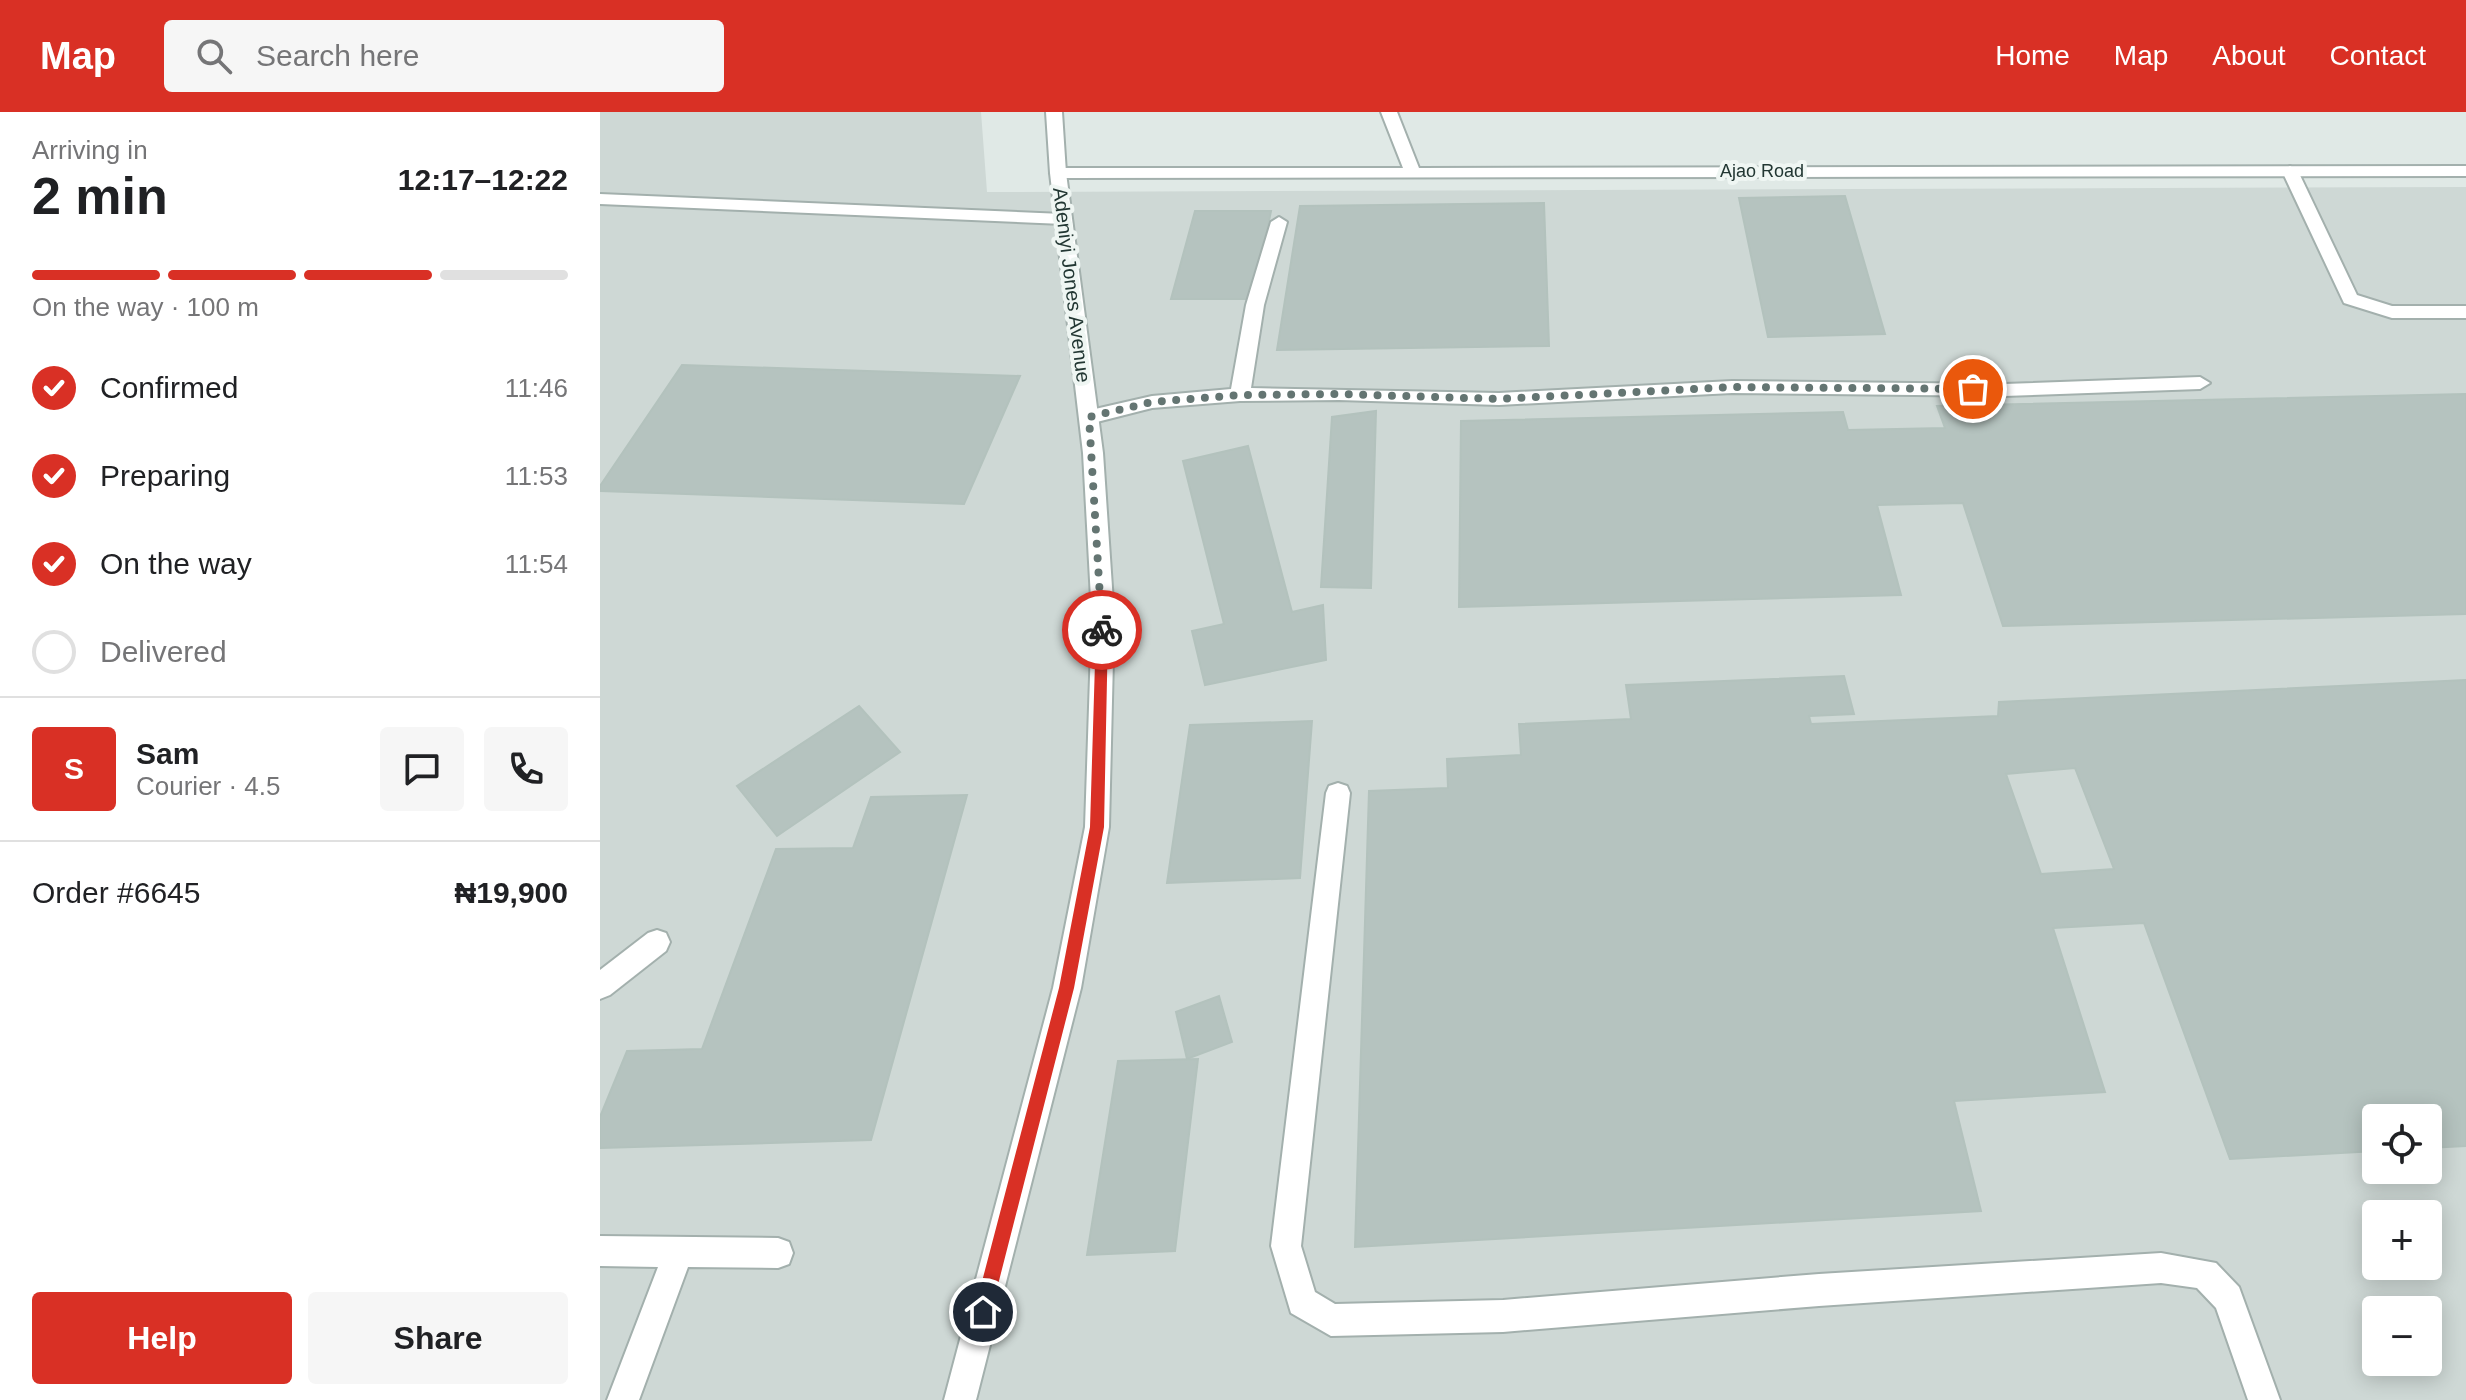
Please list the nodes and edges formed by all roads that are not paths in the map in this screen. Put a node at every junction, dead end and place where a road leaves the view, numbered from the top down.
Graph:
1 (1054, 112) edge
2 (1389, 112) edge
3 (1412, 171) junction
4 (2290, 171) junction
5 (2466, 171) edge
6 (1058, 173) junction
7 (600, 199) edge
8 (1063, 219) junction
9 (1279, 222) dead end
10 (2466, 312) edge
11 (2200, 383) dead end
12 (1240, 395) junction
13 (1089, 417) junction
14 (1338, 793) dead end
15 (657, 942) dead end
16 (600, 986) edge
17 (600, 1251) edge
18 (679, 1251) junction
19 (778, 1253) dead end
20 (623, 1400) edge
21 (960, 1400) edge
22 (2264, 1400) edge

1 - 6 street, Adeniyi Jones Avenue
2 - 3 street
3 - 4 street, Ajao Road
3 - 6 street, Ajao Road
4 - 5 street, Ajao Road
4 - 10 street
6 - 8 street, Adeniyi Jones Avenue
7 - 8 street
8 - 13 street, Adeniyi Jones Avenue
9 - 12 street
11 - 12 street
12 - 13 street
13 - 21 street, Adeniyi Jones Avenue
14 - 22 street
15 - 16 street
17 - 18 street
18 - 19 street
18 - 20 street

